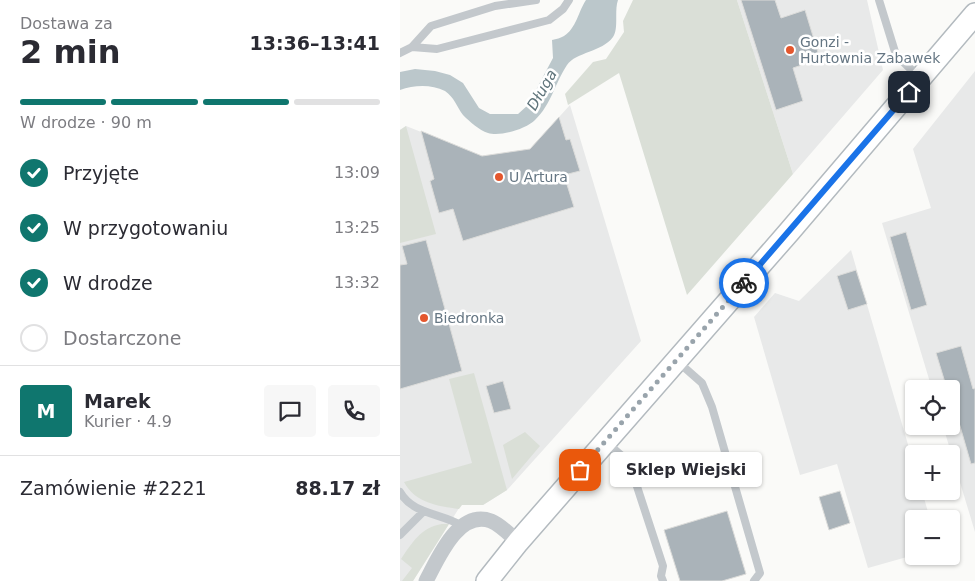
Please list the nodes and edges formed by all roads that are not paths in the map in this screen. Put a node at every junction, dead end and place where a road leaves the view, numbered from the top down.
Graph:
1 (536, 0) edge
2 (569, 0) edge
3 (879, 0) edge
4 (975, 14) edge
5 (412, 47) junction
6 (400, 52) edge
7 (920, 78) junction
8 (676, 360) junction
9 (605, 442) junction
10 (400, 492) edge
11 (423, 512) junction
12 (462, 526) junction
13 (400, 535) edge
14 (518, 542) junction
15 (426, 581) edge
16 (487, 581) edge
17 (663, 581) edge
18 (754, 581) edge

1 - 5 lane
2 - 5 lane
3 - 7 lane
4 - 7 main road
5 - 6 lane
7 - 8 main road
8 - 9 main road
8 - 18 lane
9 - 14 main road
9 - 17 lane
10 - 11 lane
11 - 12 lane
11 - 13 lane
12 - 14 street
12 - 15 street
14 - 16 main road

